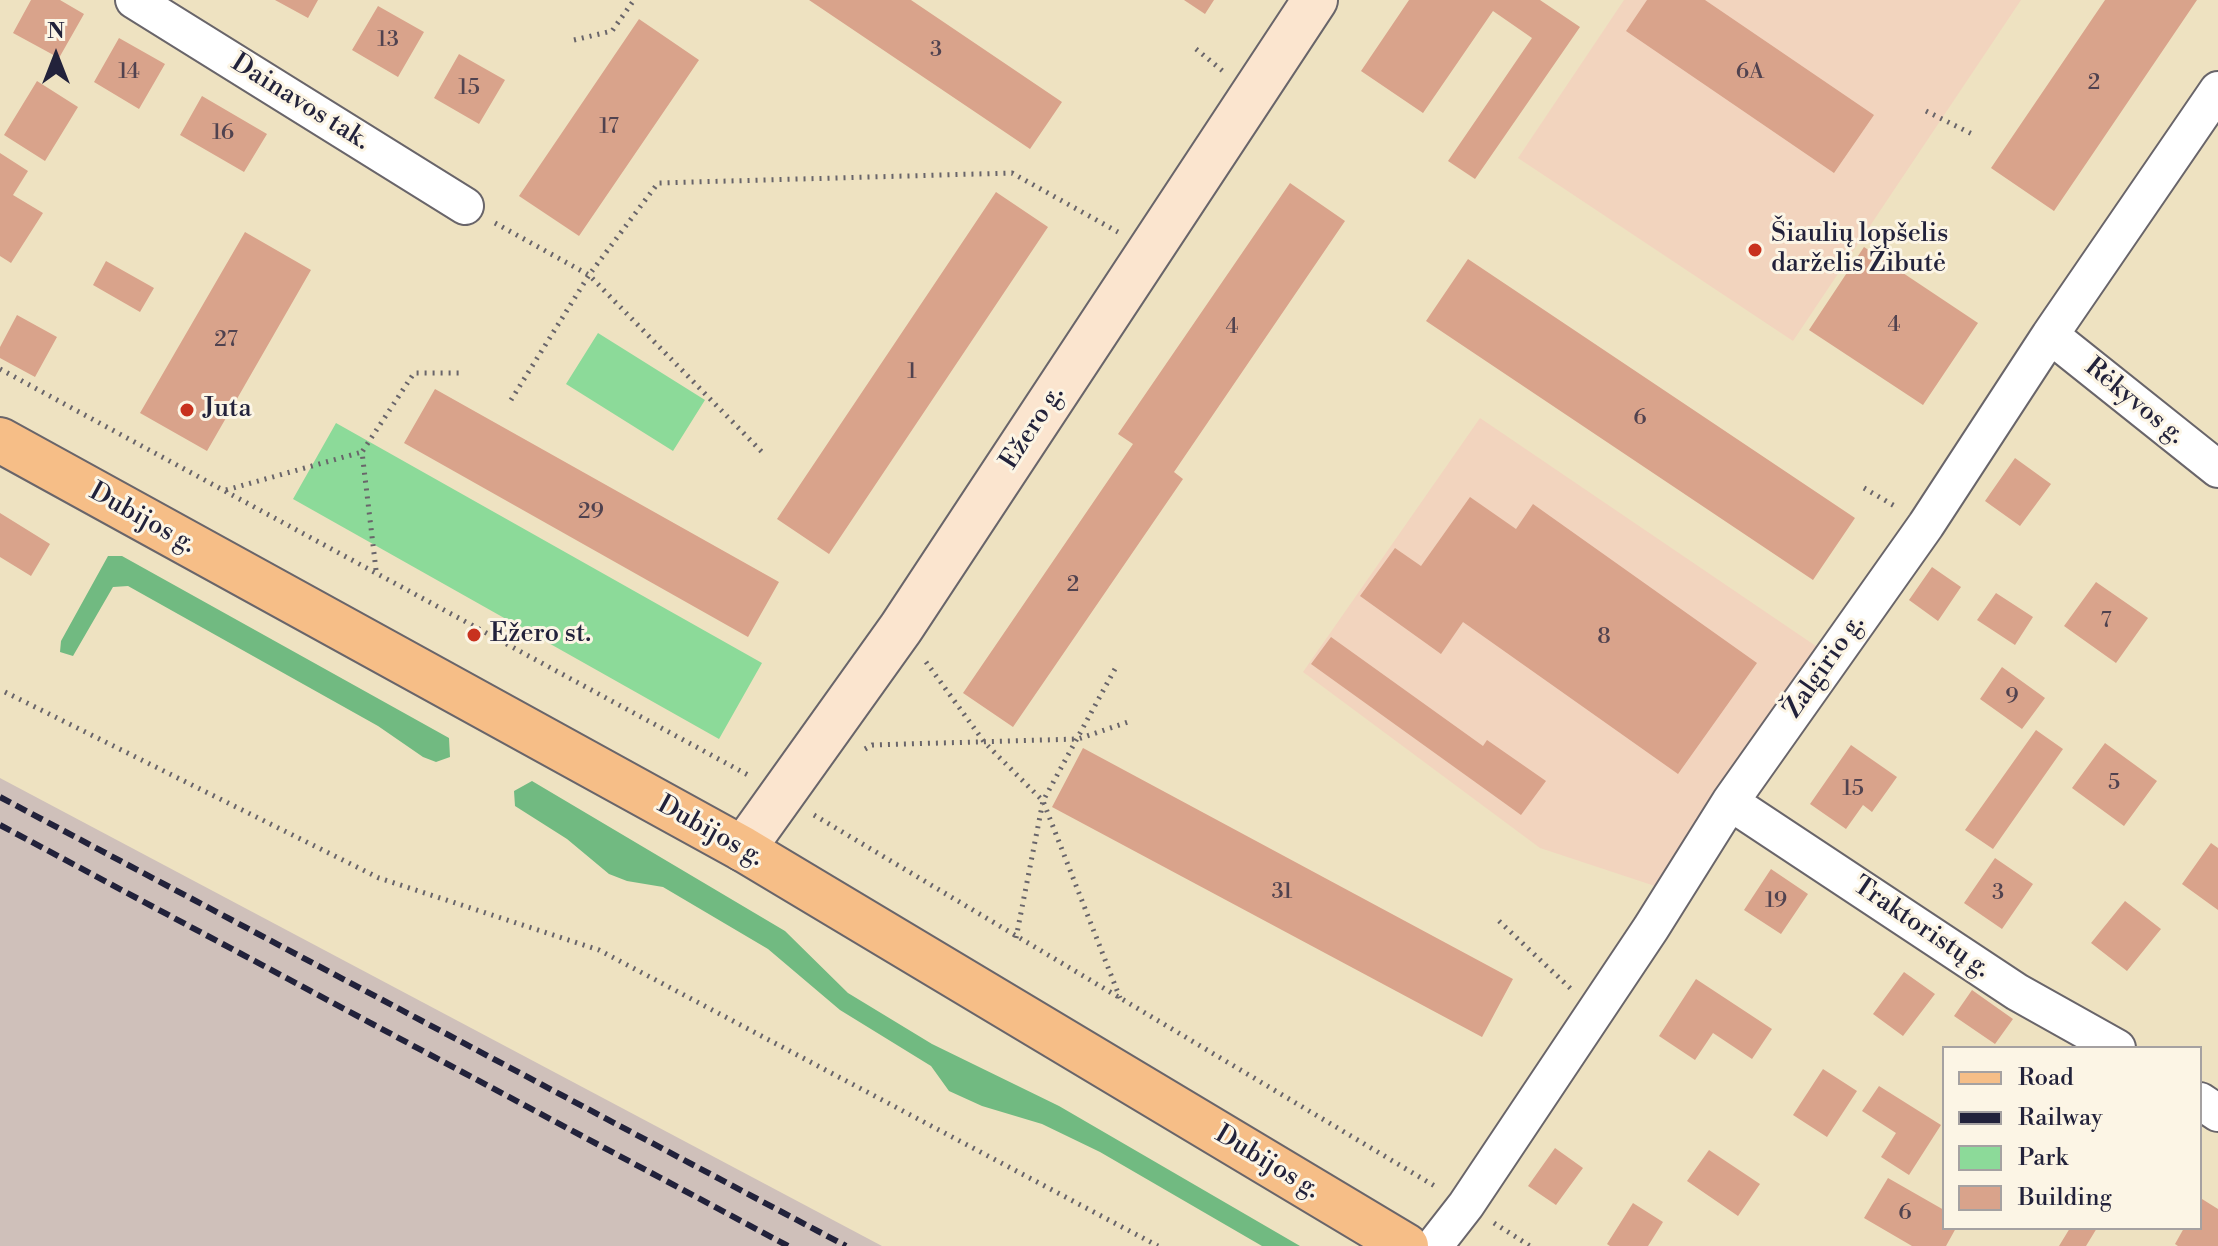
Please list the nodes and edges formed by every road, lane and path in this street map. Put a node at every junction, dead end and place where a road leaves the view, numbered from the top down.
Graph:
1 (134, 0) edge
2 (634, 0) edge
3 (1315, 0) edge
4 (574, 40) dead end
5 (2218, 90) edge
6 (1926, 111) dead end
7 (1974, 135) dead end
8 (465, 206) joint
9 (1151, 250) junction
10 (589, 275) junction
11 (2050, 335) junction
12 (0, 369) edge
13 (462, 373) dead end
14 (511, 400) dead end
15 (0, 440) edge
16 (362, 452) junction
17 (762, 452) dead end
18 (2218, 469) edge
19 (226, 490) junction
20 (376, 571) junction
21 (901, 628) junction
22 (1116, 667) dead end
23 (5, 692) dead end
24 (1131, 721) dead end
25 (1078, 739) junction
26 (985, 743) junction
27 (859, 752) dead end
28 (784, 795) junction
29 (1043, 801) junction
30 (1730, 802) junction
31 (743, 849) junction
32 (1499, 921) dead end
33 (1016, 938) junction
34 (1120, 999) junction
35 (1596, 1012) junction
36 (2113, 1046) edge
37 (1466, 1205) junction
38 (1158, 1246) edge
39 (1406, 1246) edge
40 (1434, 1246) edge
41 (1530, 1246) edge

1 - 8 street, Dainavos tak.
2 - 4 path
3 - 9 main road, Ežero g.
5 - 11 street, Žalgirio g.
6 - 7 path
8 - 10 path
9 - 10 path
9 - 21 main road, Ežero g.
10 - 14 path
10 - 17 path
11 - 18 street, Rėkyvos g.
11 - 30 street, Žalgirio g.
12 - 19 path
13 - 16 path
15 - 31 main road, Dubijos g.
16 - 19 path
16 - 20 path
19 - 20 path
20 - 28 path
21 - 26 path
21 - 28 main road, Ežero g.
22 - 25 path
23 - 38 path
24 - 25 path
25 - 26 path
25 - 29 path
26 - 27 path
26 - 29 path
28 - 31 main road, Ežero g.
28 - 33 path
29 - 33 path
29 - 34 path
30 - 35 street, Žalgirio g.
30 - 36 street, Traktoristų g.
31 - 39 main road, Dubijos g.
32 - 35 path
33 - 34 path
34 - 37 path
35 - 37 street, Žalgirio g.
37 - 40 street, Žalgirio g.
37 - 41 path

